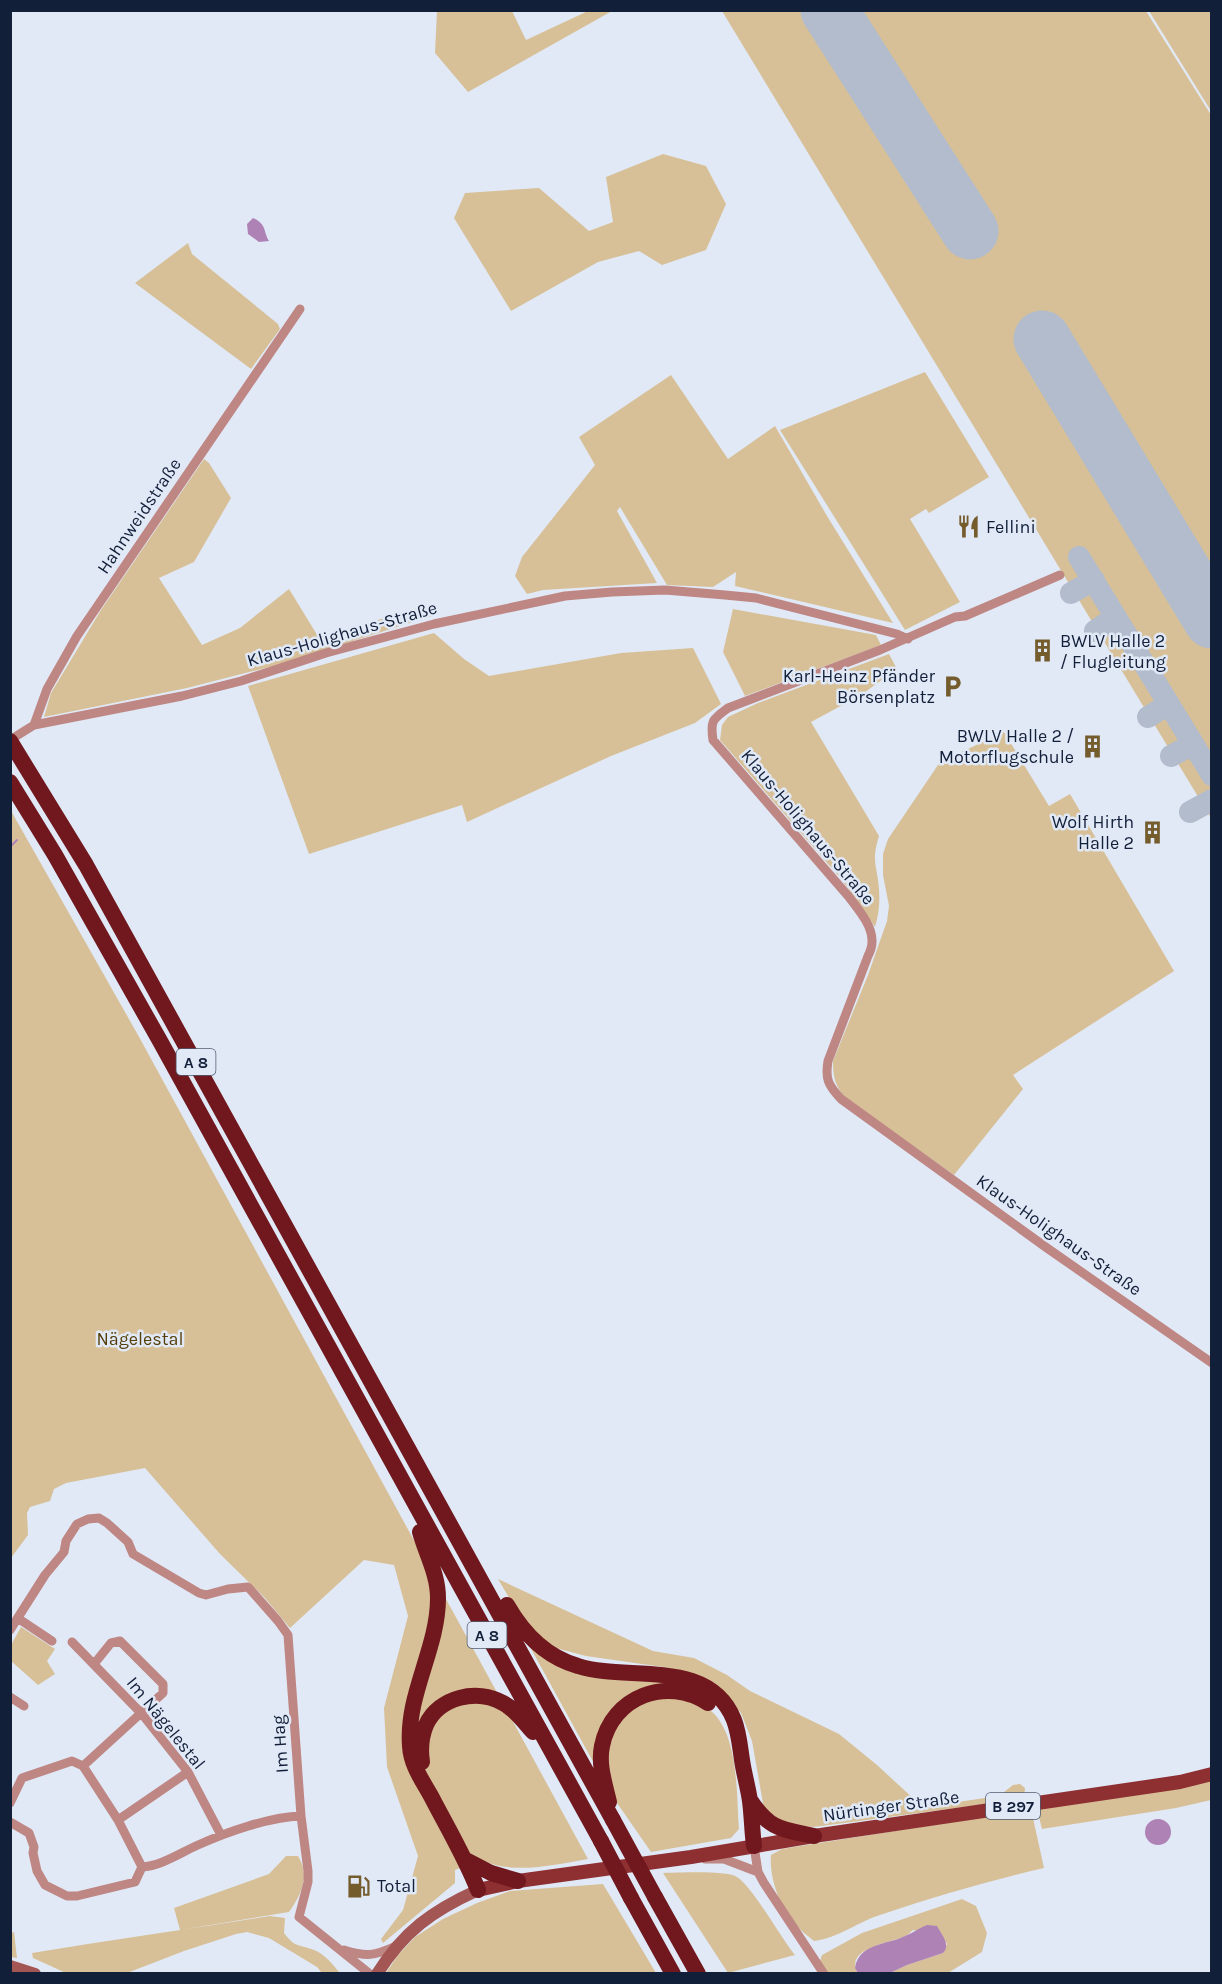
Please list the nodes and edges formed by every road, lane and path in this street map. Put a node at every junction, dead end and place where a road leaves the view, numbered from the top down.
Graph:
1 (300, 309) dead end
2 (1060, 575) dead end
3 (908, 639) junction
4 (34, 725) junction
5 (10, 740) edge
6 (10, 782) edge
7 (1212, 1363) edge
8 (423, 1520) junction
9 (487, 1591) junction
10 (19, 1618) junction
11 (10, 1630) edge
12 (52, 1641) dead end
13 (72, 1642) dead end
14 (94, 1664) junction
15 (10, 1697) edge
16 (24, 1706) dead end
17 (142, 1714) junction
18 (738, 1737) junction
19 (550, 1751) junction
20 (84, 1766) junction
21 (188, 1772) junction
22 (1212, 1774) edge
23 (424, 1784) junction
24 (750, 1799) junction
25 (10, 1803) edge
26 (301, 1816) junction
27 (613, 1820) junction
28 (118, 1821) junction
29 (10, 1822) edge
30 (221, 1835) junction
31 (814, 1836) junction
32 (754, 1846) junction
33 (691, 1857) junction
34 (466, 1860) junction
35 (142, 1867) junction
36 (758, 1872) junction
37 (518, 1881) junction
38 (478, 1890) junction
39 (300, 1917) joint
40 (396, 1946) junction
41 (342, 1949) junction
42 (10, 1966) edge
43 (35, 1974) edge
44 (370, 1974) edge
45 (377, 1974) edge
46 (673, 1974) edge
47 (698, 1974) edge
48 (824, 1974) edge

1 - 4 street, Hahnweidstraße
2 - 3 street, Klaus-Holighaus-Straße
3 - 4 street, Klaus-Holighaus-Straße
3 - 7 street, Klaus-Holighaus-Straße
4 - 5 street
5 - 9 highway, A 8
6 - 8 highway, A 8
8 - 19 highway, A 8
8 - 23 highway
9 - 18 highway
9 - 27 highway, A 8
10 - 11 street
10 - 12 street
10 - 26 street, Im Hag
13 - 14 street, Im Nägelestal
14 - 17 street, Im Nägelestal
14 - 17 street
15 - 16 street
17 - 20 street
17 - 21 street, Im Nägelestal
18 - 24 highway
18 - 27 highway
19 - 23 highway
19 - 46 highway, A 8, bridge
20 - 25 street
20 - 28 street
21 - 28 street
21 - 30 street, Im Nägelestal
22 - 31 main road, Nürtinger Straße / B 297
23 - 34 highway
24 - 31 highway
24 - 32 highway
26 - 30 street
26 - 39 street, Im Hag
27 - 47 highway, A 8, bridge
28 - 35 street
29 - 35 street
30 - 35 street
31 - 32 main road, Nürtinger Straße / B 297
32 - 33 main road, Nürtinger Straße / B 297
32 - 36 street
33 - 36 street
33 - 37 main road, Nürtinger Straße / B 297
34 - 37 highway
34 - 38 highway
36 - 48 street
37 - 38 main road, Nürtinger Straße / B 297
38 - 40 main road, Nürtinger Straße
39 - 41 street, Nürtinger Straße
40 - 41 street, Nürtinger Straße
40 - 45 main road, Nürtinger Straße
41 - 44 street, Nürtinger Straße
42 - 43 main road

